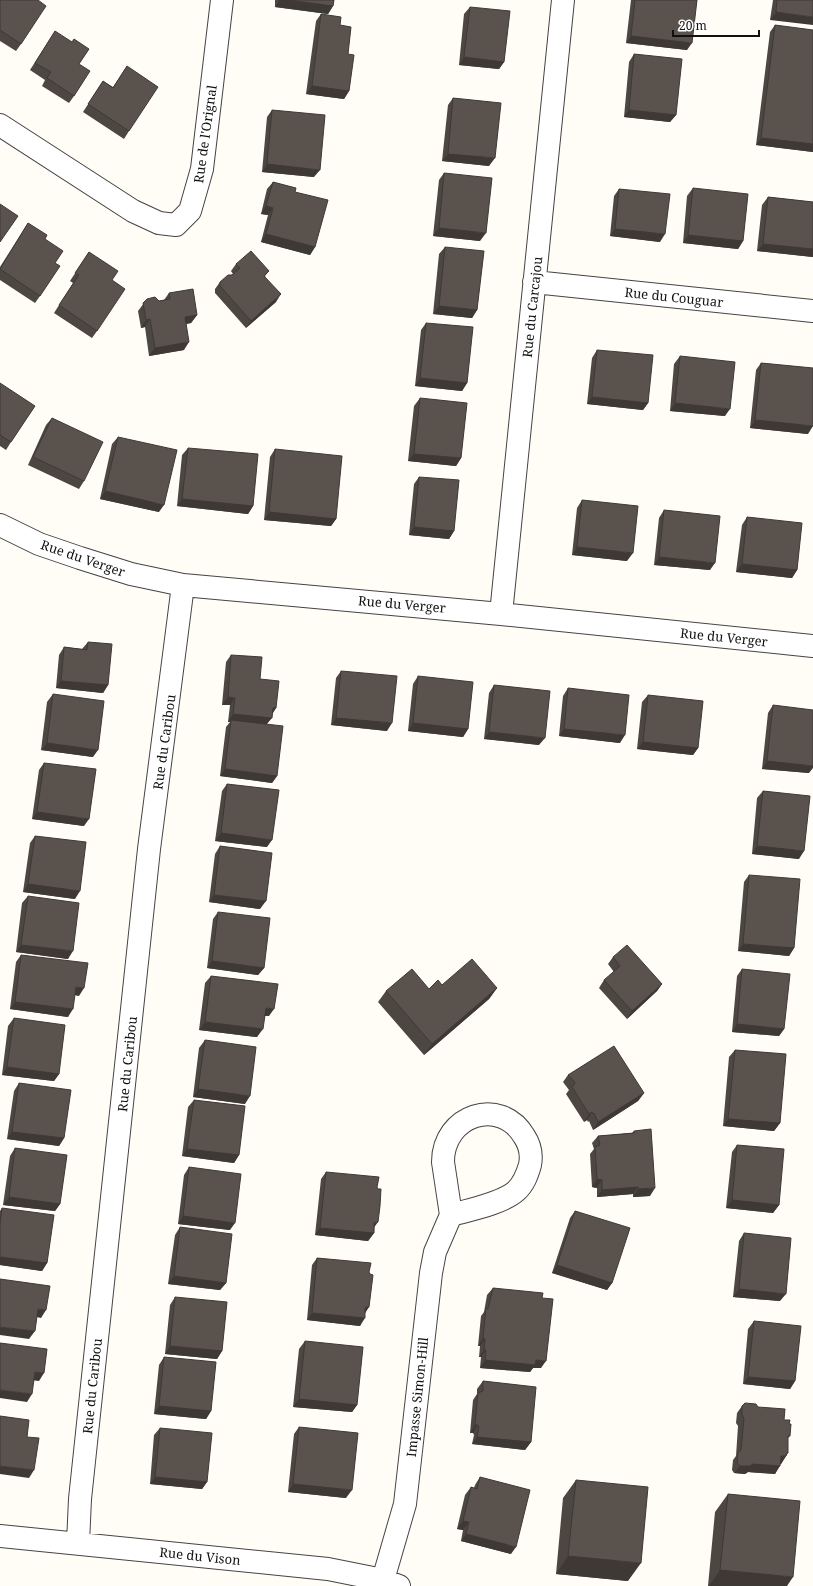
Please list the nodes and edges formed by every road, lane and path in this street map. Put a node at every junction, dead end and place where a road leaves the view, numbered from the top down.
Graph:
1 (222, 0) edge
2 (563, 0) edge
3 (0, 125) edge
4 (534, 282) junction
5 (813, 312) edge
6 (0, 524) edge
7 (183, 585) junction
8 (501, 614) junction
9 (813, 646) edge
10 (451, 1215) junction
11 (0, 1536) edge
12 (78, 1543) junction
13 (391, 1583) edge

1 - 3 street, Rue de l'Orignal
2 - 4 street, Rue du Carcajou
4 - 5 street, Rue du Couguar
4 - 8 street, Rue du Carcajou
6 - 7 street, Rue du Verger
7 - 8 street, Rue du Verger
7 - 12 street, Rue du Caribou
8 - 9 street, Rue du Verger
10 - 10 street
10 - 13 street, Impasse Simon-Hill
11 - 12 street, Rue du Vison
12 - 13 street, Rue du Vison

